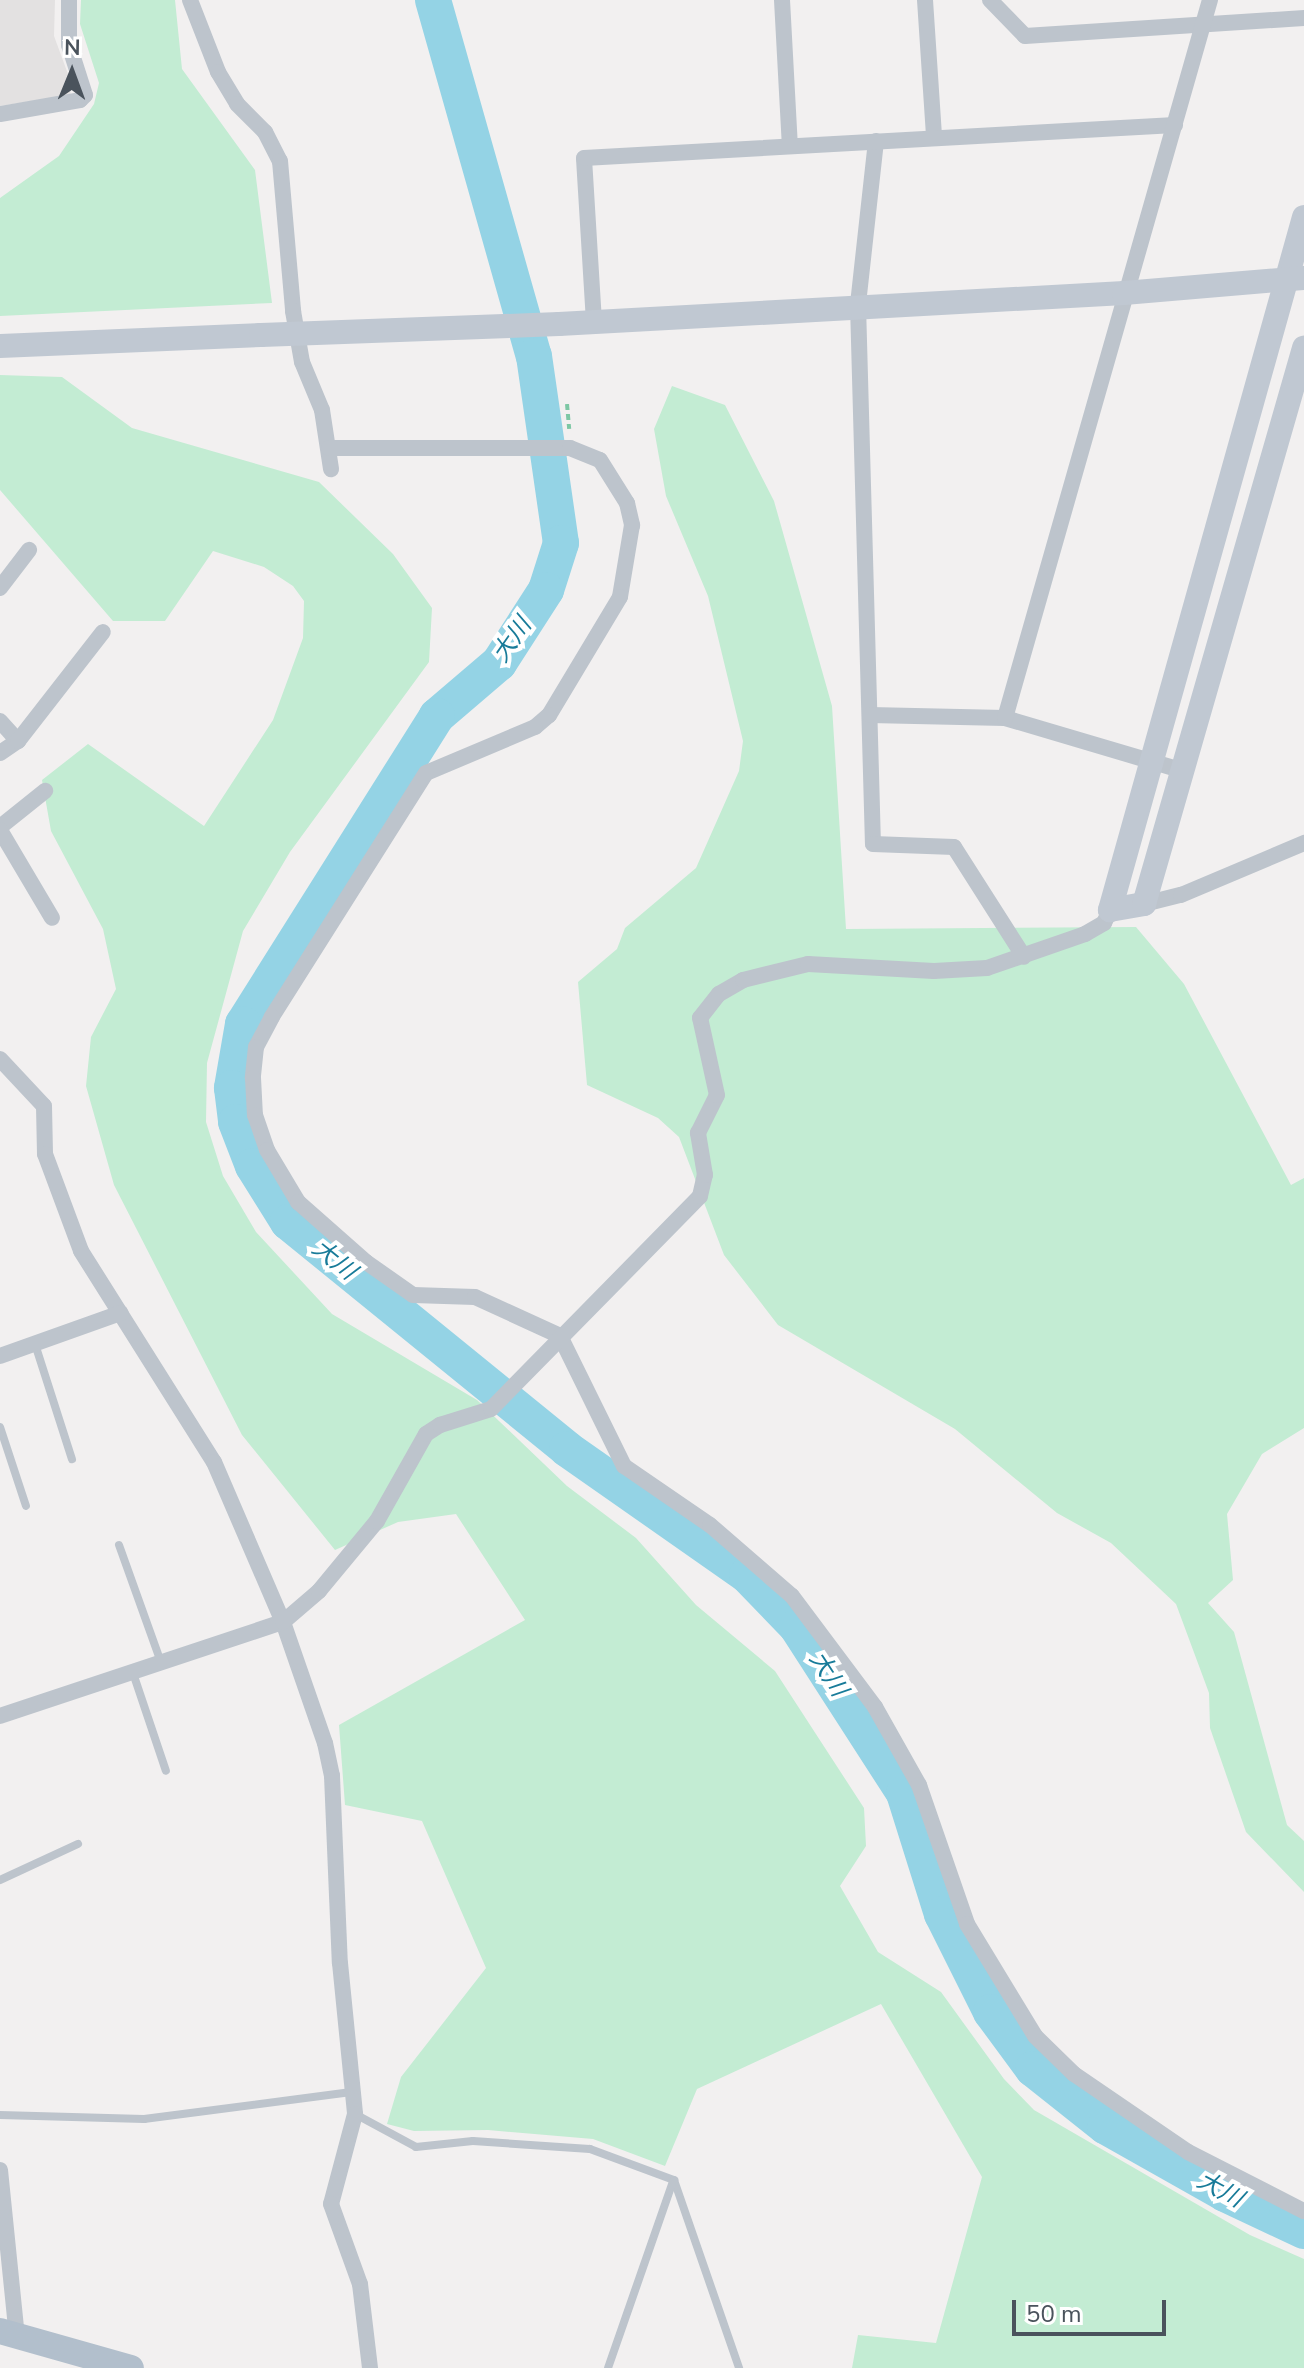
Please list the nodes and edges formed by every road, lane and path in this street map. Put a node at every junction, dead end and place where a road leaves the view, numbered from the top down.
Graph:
1 (69, 0) edge
2 (190, 0) edge
3 (782, 0) edge
4 (925, 0) edge
5 (990, 0) edge
6 (1210, 0) edge
7 (1304, 18) edge
8 (1204, 25) junction
9 (0, 114) edge
10 (1175, 125) junction
11 (934, 136) junction
12 (876, 141) junction
13 (790, 146) junction
14 (1304, 217) edge
15 (1294, 279) edge
16 (1124, 293) junction
17 (858, 305) junction
18 (594, 322) junction
19 (0, 346) edge
20 (1304, 348) edge
21 (567, 404) dead end
22 (565, 447) junction
23 (329, 448) junction
24 (331, 469) dead end
25 (29, 550) dead end
26 (0, 588) edge
27 (103, 632) dead end
28 (870, 715) junction
29 (1005, 718) junction
30 (0, 721) edge
31 (18, 741) junction
32 (0, 753) edge
33 (1154, 763) junction
34 (1180, 770) junction
35 (45, 791) dead end
36 (0, 828) edge
37 (1304, 843) edge
38 (1144, 904) junction
39 (1110, 910) junction
40 (52, 918) dead end
41 (1024, 957) junction
42 (0, 1059) edge
43 (121, 1313) junction
44 (560, 1336) junction
45 (35, 1344) junction
46 (0, 1356) edge
47 (0, 1427) edge
48 (72, 1459) dead end
49 (26, 1506) dead end
50 (119, 1545) dead end
51 (283, 1622) junction
52 (161, 1662) junction
53 (132, 1672) junction
54 (0, 1716) edge
55 (166, 1771) dead end
56 (78, 1844) dead end
57 (0, 1880) edge
58 (353, 2092) junction
59 (355, 2114) junction
60 (0, 2115) edge
61 (0, 2170) edge
62 (674, 2180) junction
63 (1304, 2211) edge
64 (8, 2333) edge
65 (131, 2368) edge
66 (370, 2368) edge
67 (608, 2368) edge
68 (739, 2368) edge

1 - 9 street
2 - 23 street
3 - 13 street
4 - 11 street
5 - 8 street
6 - 8 street
7 - 8 street
8 - 10 street
10 - 11 street
10 - 16 street
11 - 12 street
12 - 13 street
12 - 17 street
13 - 18 street
14 - 15 street
15 - 16 street
15 - 33 street
16 - 17 street
16 - 29 street
17 - 18 street
17 - 28 street
18 - 19 street, bridge
20 - 34 street
21 - 22 path
22 - 23 street
22 - 44 street
23 - 24 street
25 - 26 street
27 - 31 street
28 - 29 street
28 - 41 street
29 - 33 street
30 - 31 street
31 - 32 street
33 - 34 street
33 - 39 street
34 - 38 street
35 - 36 street
36 - 40 street
37 - 38 street
38 - 39 street
39 - 41 street
41 - 44 street
42 - 43 street
43 - 45 street
43 - 51 street
44 - 51 street
44 - 63 street
45 - 46 street
45 - 48 lane
47 - 49 lane
50 - 52 lane
51 - 52 street
51 - 58 street
52 - 53 street
53 - 54 street
53 - 55 lane
56 - 57 lane
58 - 59 street
58 - 60 lane
59 - 62 lane
59 - 66 street
61 - 64 street
62 - 67 lane
62 - 68 lane
64 - 65 main road

